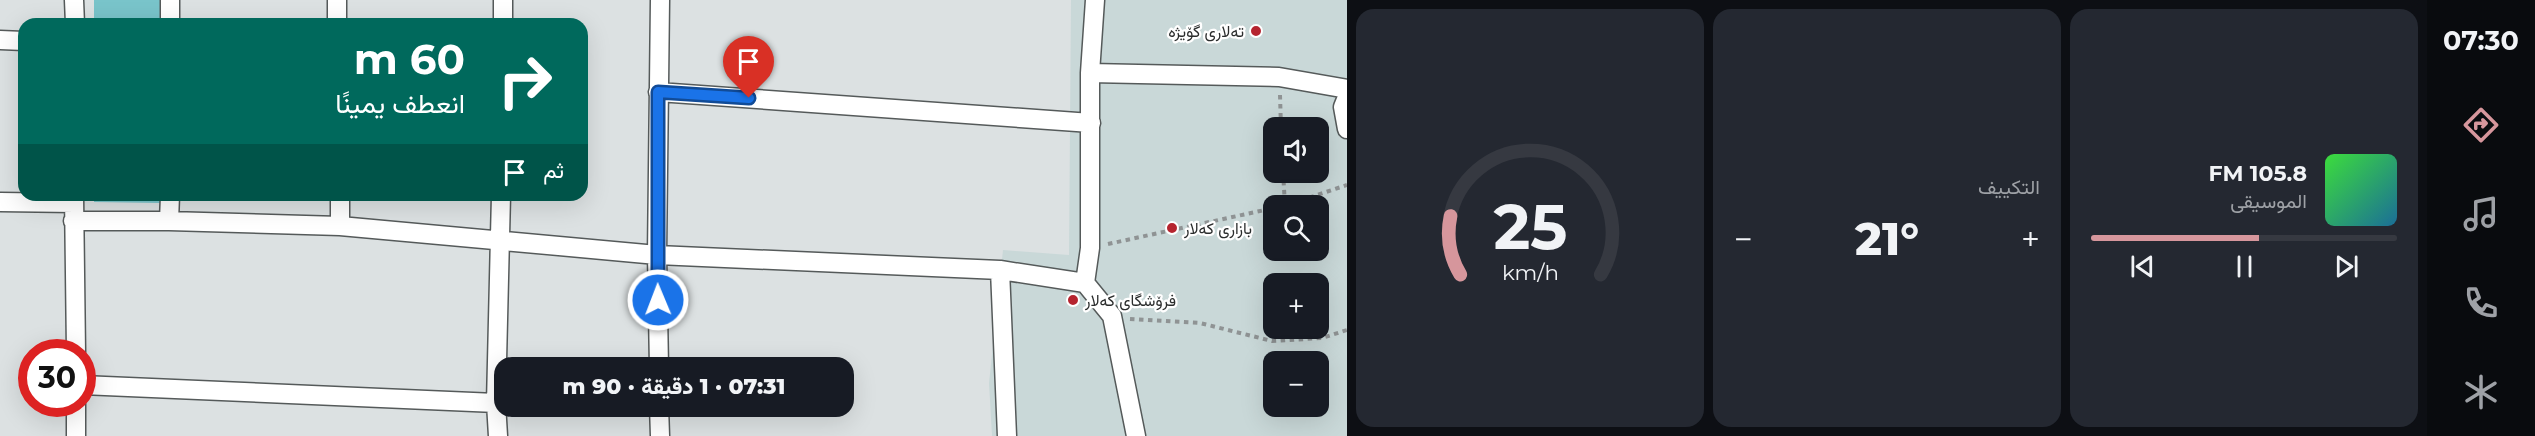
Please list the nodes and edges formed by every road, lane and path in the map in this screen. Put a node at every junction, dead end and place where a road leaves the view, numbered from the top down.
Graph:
1 (74, 0) edge
2 (170, 0) edge
3 (337, 0) edge
4 (503, 0) edge
5 (660, 0) edge
6 (1095, 0) edge
7 (75, 18) edge
8 (170, 18) edge
9 (337, 18) edge
10 (502, 18) edge
11 (0, 40) edge
12 (18, 41) edge
13 (1090, 73) junction
14 (1279, 77) junction
15 (1347, 89) edge
16 (658, 92) junction
17 (1347, 97) edge
18 (1281, 117) edge
19 (1090, 123) junction
20 (1347, 129) edge
21 (1347, 185) edge
22 (1316, 195) edge
23 (25, 201) edge
24 (74, 201) edge
25 (170, 201) edge
26 (340, 201) edge
27 (501, 201) edge
28 (0, 202) edge
29 (1263, 211) edge
30 (73, 221) junction
31 (170, 221) junction
32 (340, 226) junction
33 (500, 241) junction
34 (1090, 248) junction
35 (657, 255) junction
36 (1000, 270) junction
37 (1085, 283) junction
38 (1112, 316) junction
39 (1347, 330) edge
40 (76, 339) edge
41 (497, 357) edge
42 (659, 357) edge
43 (96, 386) edge
44 (494, 403) edge
45 (76, 417) edge
46 (497, 417) edge
47 (659, 417) edge
48 (75, 436) edge
49 (498, 436) edge
50 (660, 436) edge
51 (1007, 436) edge
52 (1136, 436) edge

1 - 7 street
2 - 8 street
3 - 9 street
4 - 10 street
5 - 16 street
6 - 13 street
11 - 12 street
13 - 14 street
13 - 19 street
14 - 15 street
14 - 18 path
16 - 19 street
16 - 35 street
17 - 20 street
19 - 34 street
21 - 22 path
23 - 28 street
24 - 30 street
25 - 31 street
26 - 32 street
27 - 33 street
29 - 34 path
30 - 31 street
30 - 40 street
31 - 32 street
32 - 33 street
33 - 35 street
33 - 41 street
34 - 37 street
35 - 36 street
35 - 42 street
36 - 37 street
36 - 51 street
37 - 38 street
38 - 39 path
38 - 52 street
43 - 44 street
45 - 48 street
46 - 49 street
47 - 50 street

